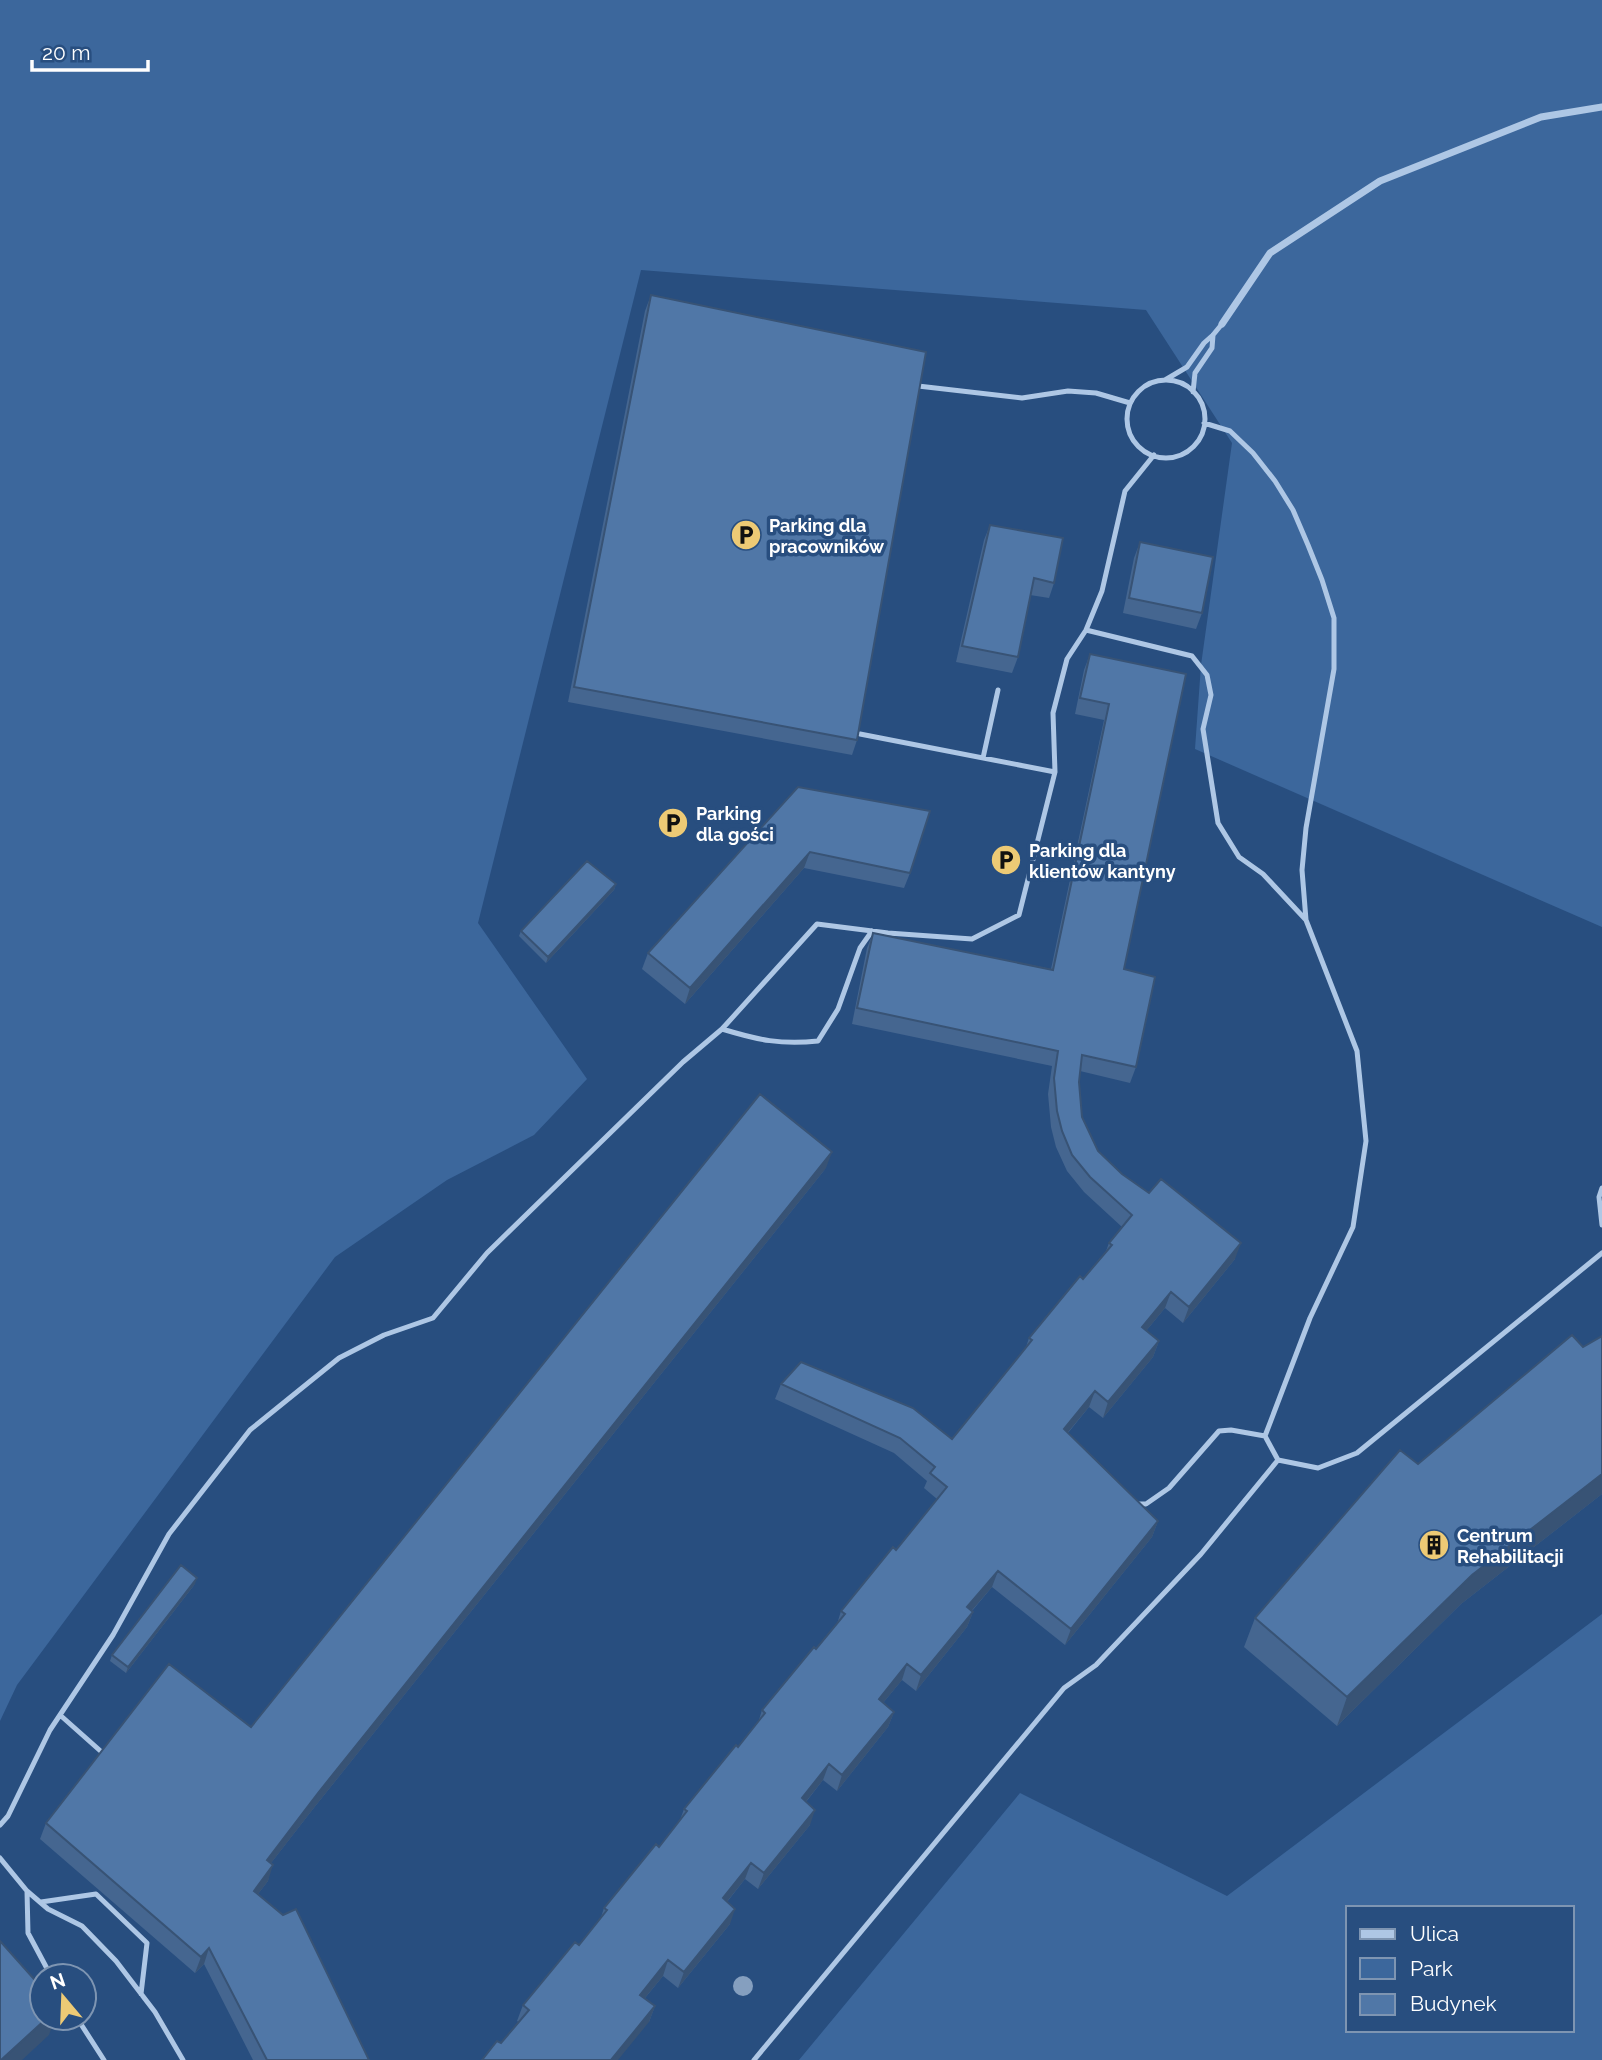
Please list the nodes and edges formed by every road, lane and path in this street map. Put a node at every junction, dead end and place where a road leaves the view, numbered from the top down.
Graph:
1 (1602, 107) edge
2 (1222, 324) joint
3 (1213, 335) junction
4 (1163, 381) junction
5 (918, 386) edge
6 (1193, 392) junction
7 (1130, 403) junction
8 (1205, 423) junction
9 (1154, 456) junction
10 (1086, 629) junction
11 (998, 690) dead end
12 (860, 734) edge
13 (982, 758) junction
14 (1055, 772) junction
15 (1306, 920) junction
16 (872, 931) junction
17 (722, 1029) junction
18 (1602, 1188) edge
19 (1602, 1225) edge
20 (1602, 1254) edge
21 (1265, 1436) junction
22 (1278, 1460) junction
23 (1126, 1504) edge
24 (60, 1715) junction
25 (105, 1755) edge
26 (0, 1825) edge
27 (0, 1857) edge
28 (26, 1891) junction
29 (41, 1902) junction
30 (44, 1962) edge
31 (141, 1994) junction
32 (86, 2032) edge
33 (104, 2060) edge
34 (183, 2060) edge
35 (754, 2060) edge

1 - 2 street
2 - 3 lane
3 - 4 lane
3 - 6 lane
4 - 6 lane
4 - 7 lane
5 - 7 lane
6 - 8 lane
7 - 9 lane
8 - 9 lane
8 - 15 lane
9 - 10 lane
10 - 14 lane
10 - 15 lane
11 - 13 lane
12 - 13 lane
13 - 14 lane
14 - 16 lane
15 - 21 lane
16 - 17 lane
16 - 17 lane
17 - 24 lane
18 - 19 lane
20 - 22 lane
21 - 22 lane
21 - 23 lane
22 - 35 lane
24 - 25 lane
24 - 26 lane
27 - 28 lane
28 - 29 lane
28 - 30 lane
29 - 31 lane
29 - 31 lane
31 - 34 lane
32 - 33 lane

